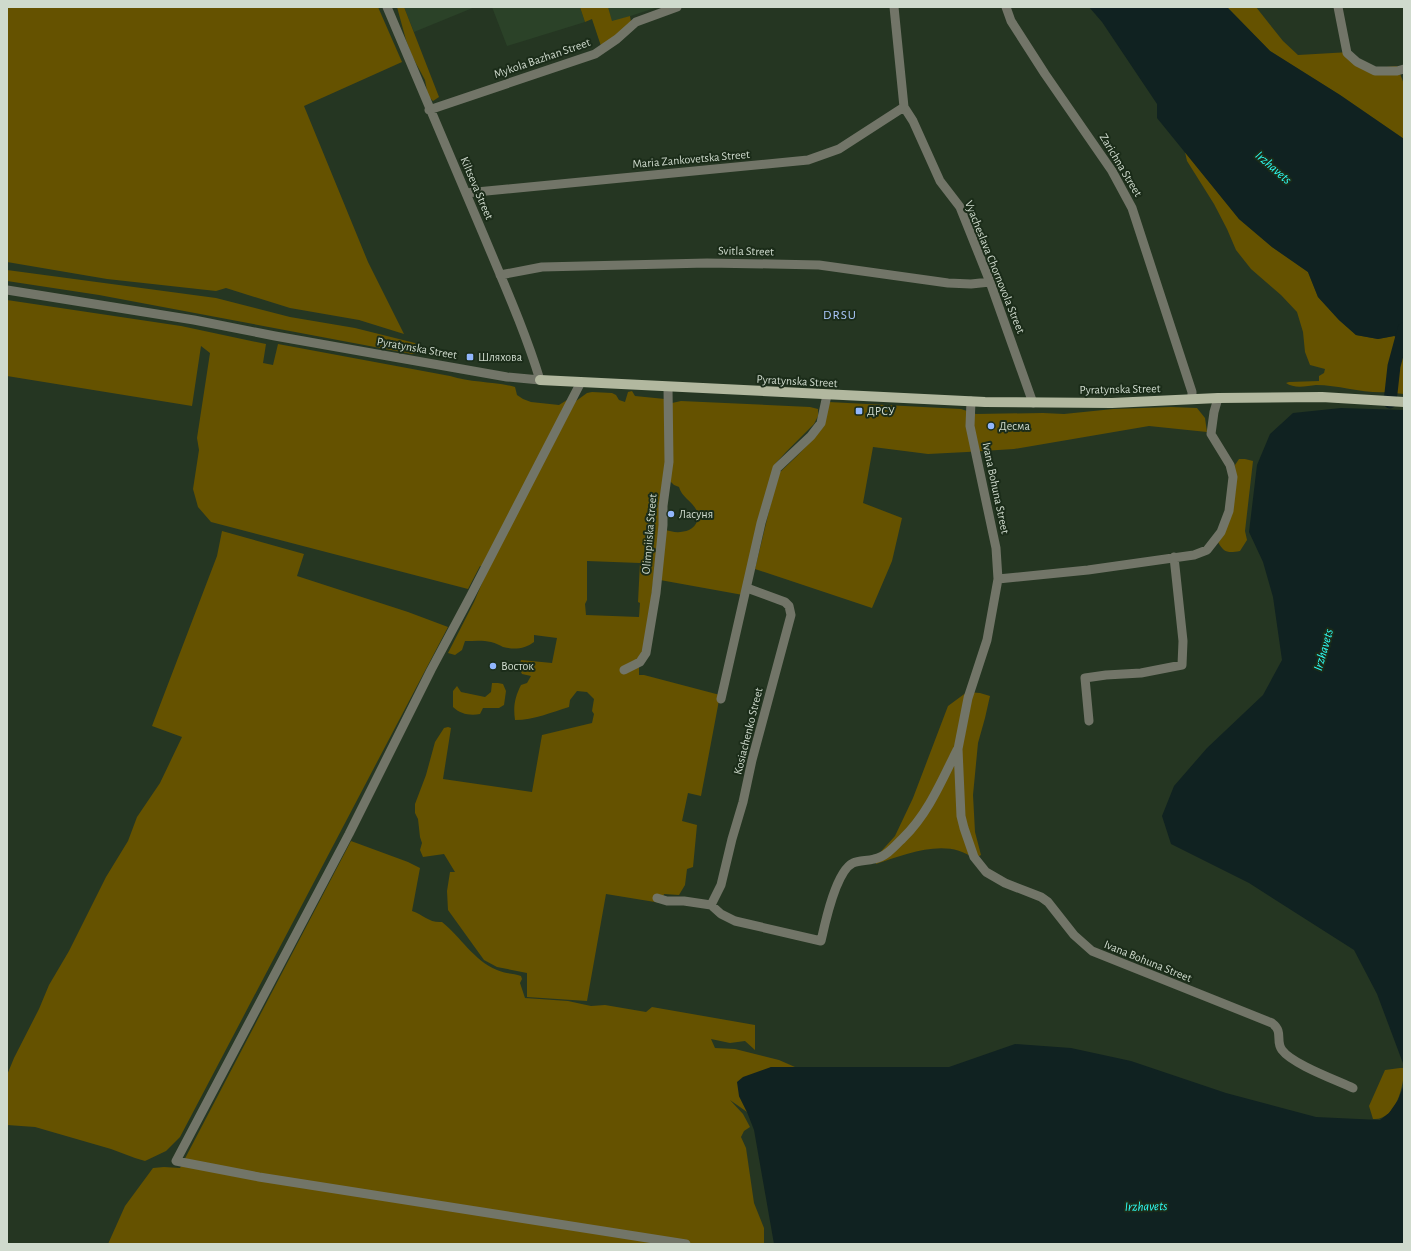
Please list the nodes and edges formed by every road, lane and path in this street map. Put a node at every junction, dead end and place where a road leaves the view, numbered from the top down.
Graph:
1 (387, 7) edge
2 (677, 7) edge
3 (894, 7) edge
4 (1006, 7) edge
5 (1338, 7) edge
6 (1404, 69) edge
7 (904, 107) junction
8 (429, 110) junction
9 (466, 193) junction
10 (500, 275) junction
11 (990, 282) junction
12 (7, 290) edge
13 (540, 380) junction
14 (581, 382) junction
15 (668, 388) junction
16 (827, 395) junction
17 (1218, 398) junction
18 (1192, 400) junction
19 (971, 401) junction
20 (1404, 402) edge
21 (1033, 403) junction
22 (1174, 557) junction
23 (998, 579) junction
24 (747, 588) junction
25 (624, 670) dead end
26 (720, 699) dead end
27 (1089, 721) dead end
28 (958, 749) junction
29 (657, 898) dead end
30 (711, 905) junction
31 (1353, 1088) dead end
32 (686, 1244) edge

1 - 8 street, Kiltseva Street
2 - 8 street, Mykola Bazhan Street
3 - 7 street, Vyacheslava Chornovola Street
4 - 18 street, Zarichna Street
5 - 6 street
7 - 9 street, Maria Zankovetska Street
7 - 11 street, Vyacheslava Chornovola Street
8 - 9 street, Kiltseva Street
9 - 10 street, Kiltseva Street
10 - 11 street, Svitla Street
10 - 13 street, Kiltseva Street
11 - 21 street, Vyacheslava Chornovola Street
12 - 13 street, Pyratynska Street
13 - 14 main road, Pyratynska Street
14 - 15 main road, Pyratynska Street
14 - 32 street
15 - 16 main road, Pyratynska Street
15 - 25 street, Olimpiiska Street
16 - 19 main road, Pyratynska Street
16 - 24 street
17 - 18 main road, Pyratynska Street
17 - 20 main road, Pyratynska Street
17 - 22 street
18 - 21 main road, Pyratynska Street
19 - 21 main road, Pyratynska Street
19 - 23 street, Ivana Bohuna Street
22 - 23 street
22 - 27 street
23 - 28 street, Ivana Bohuna Street
24 - 26 street
24 - 30 street, Kosiachenko Street
28 - 30 street, Ivana Bohuna Street
28 - 31 street, Ivana Bohuna Street
29 - 30 street

